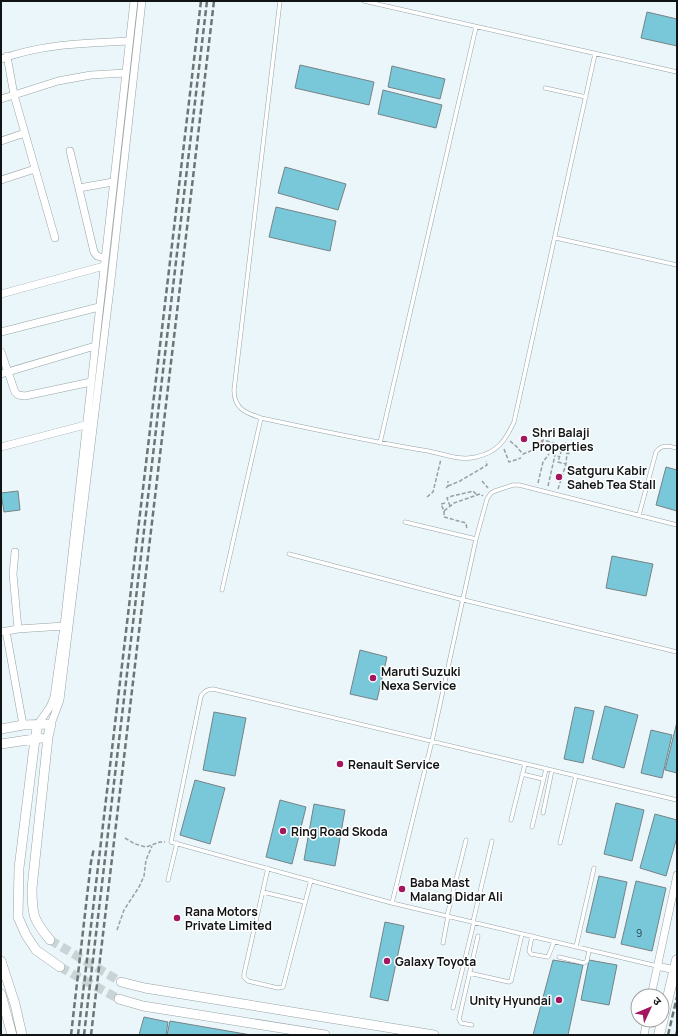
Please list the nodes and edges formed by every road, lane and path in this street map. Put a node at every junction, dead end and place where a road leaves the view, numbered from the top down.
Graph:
1 (134, 1) edge
2 (142, 1) edge
3 (280, 1) edge
4 (364, 1) edge
5 (476, 27) junction
6 (128, 41) junction
7 (595, 54) junction
8 (4, 58) edge
9 (677, 72) edge
10 (125, 73) junction
11 (544, 88) dead end
12 (14, 95) junction
13 (586, 96) junction
14 (1, 99) edge
15 (25, 133) junction
16 (1, 141) edge
17 (70, 151) dead end
18 (35, 169) junction
19 (1, 180) edge
20 (113, 182) junction
21 (79, 188) junction
22 (55, 238) dead end
23 (556, 238) junction
24 (104, 262) junction
25 (677, 265) edge
26 (1, 294) edge
27 (99, 307) junction
28 (1, 332) edge
29 (95, 346) junction
30 (1, 352) edge
31 (4, 373) edge
32 (91, 382) junction
33 (262, 418) junction
34 (85, 425) junction
35 (506, 438) junction
36 (568, 442) dead end
37 (380, 443) junction
38 (501, 444) junction
39 (575, 445) dead end
40 (1, 447) edge
41 (558, 448) junction
42 (677, 448) edge
43 (568, 453) junction
44 (442, 454) junction
45 (549, 454) dead end
46 (552, 454) dead end
47 (571, 454) dead end
48 (484, 455) junction
49 (555, 455) junction
50 (560, 456) junction
51 (521, 458) dead end
52 (566, 464) junction
53 (448, 481) dead end
54 (482, 481) dead end
55 (448, 486) junction
56 (446, 488) dead end
57 (536, 489) junction
58 (546, 492) junction
59 (491, 493) junction
60 (556, 494) junction
61 (477, 495) junction
62 (427, 497) dead end
63 (487, 499) junction
64 (445, 502) dead end
65 (450, 506) junction
66 (444, 511) junction
67 (639, 515) junction
68 (405, 522) dead end
69 (677, 525) edge
70 (468, 537) junction
71 (476, 539) junction
72 (15, 552) dead end
73 (290, 554) dead end
74 (222, 590) dead end
75 (464, 600) junction
76 (64, 626) junction
77 (18, 629) junction
78 (4, 632) edge
79 (677, 652) edge
80 (38, 724) junction
81 (51, 724) junction
82 (23, 725) junction
83 (1, 729) edge
84 (48, 736) junction
85 (35, 739) junction
86 (432, 741) junction
87 (1, 744) edge
88 (525, 764) junction
89 (546, 768) junction
90 (552, 770) junction
91 (522, 774) junction
92 (576, 776) junction
93 (543, 779) junction
94 (677, 800) edge
95 (544, 813) dead end
96 (511, 820) dead end
97 (532, 827) dead end
98 (125, 838) dead end
99 (466, 840) dead end
100 (492, 841) dead end
101 (171, 842) junction
102 (177, 843) junction
103 (560, 843) dead end
104 (152, 846) junction
105 (268, 868) junction
106 (594, 868) dead end
107 (677, 875) edge
108 (168, 880) dead end
109 (311, 880) junction
110 (263, 892) junction
111 (305, 902) junction
112 (392, 903) junction
113 (448, 916) junction
114 (473, 922) junction
115 (117, 930) dead end
116 (522, 934) junction
117 (478, 936) dead end
118 (532, 936) junction
119 (50, 940) tunnel mouth
120 (554, 942) junction
121 (443, 943) dead end
122 (576, 947) junction
123 (589, 950) junction
124 (559, 957) dead end
125 (677, 960) edge
126 (1, 961) edge
127 (657, 966) junction
128 (60, 968) tunnel mouth
129 (675, 970) junction
130 (469, 973) junction
131 (121, 982) tunnel mouth
132 (653, 988) edge
133 (670, 990) edge
134 (1, 994) edge
135 (119, 999) tunnel mouth
136 (453, 1008) dead end
137 (472, 1025) dead end
138 (12, 1035) edge
139 (22, 1035) edge
140 (325, 1035) edge
141 (434, 1035) edge

1 - 6 street
2 - 81 street
3 - 33 lane
4 - 5 lane
5 - 7 lane
5 - 37 lane
6 - 8 street
6 - 10 street
7 - 9 lane
7 - 13 lane
8 - 12 street
10 - 12 street
10 - 20 street
11 - 13 lane
12 - 14 street
12 - 15 street
13 - 23 lane
15 - 16 street
15 - 18 street
17 - 21 street
18 - 19 street
18 - 22 street
20 - 21 street
20 - 24 street
21 - 24 street
23 - 25 lane
23 - 35 lane
24 - 26 street
24 - 27 street
27 - 28 street
27 - 29 street
29 - 31 street
29 - 32 street
30 - 31 street
31 - 32 street
32 - 34 street
33 - 37 lane
33 - 74 lane
34 - 40 street
34 - 76 street
35 - 38 lane
35 - 41 path
36 - 41 path
37 - 44 lane
38 - 48 lane
38 - 51 path
39 - 43 path
41 - 50 path
42 - 67 lane
43 - 47 path
43 - 52 path
44 - 48 lane
44 - 62 path
45 - 57 path
46 - 49 path
48 - 55 path
49 - 50 path
49 - 58 path
50 - 52 path
52 - 60 path
53 - 55 path
54 - 59 path
55 - 56 path
57 - 58 lane
57 - 59 lane
58 - 60 lane
59 - 63 lane
60 - 67 lane
61 - 63 path
61 - 65 path
61 - 65 path
63 - 71 lane
64 - 66 path
65 - 66 path
66 - 70 path
67 - 69 lane
68 - 70 lane
70 - 71 lane
71 - 75 lane
72 - 77 street
73 - 75 lane
75 - 79 lane
75 - 86 lane
76 - 77 street
76 - 80 street
77 - 78 street
78 - 82 street
80 - 81 street
80 - 82 street
80 - 85 street
81 - 84 street
82 - 83 street
84 - 85 street
84 - 119 street
85 - 87 street
85 - 128 street
86 - 88 lane
86 - 101 lane
86 - 112 lane
88 - 89 lane
88 - 91 lane
89 - 90 lane
89 - 93 lane
90 - 92 lane
90 - 95 lane
91 - 93 lane
91 - 96 lane
92 - 94 lane
92 - 103 lane
93 - 97 lane
98 - 104 path
99 - 113 lane
100 - 114 lane
101 - 102 lane
101 - 104 path
102 - 105 lane
102 - 108 lane
104 - 115 path
105 - 109 lane
105 - 110 lane
106 - 122 lane
107 - 127 street
109 - 111 lane
109 - 112 lane
110 - 111 lane
110 - 111 lane
112 - 113 lane
113 - 114 lane
113 - 121 lane
114 - 116 lane
114 - 136 lane
116 - 118 lane
116 - 130 lane
117 - 130 lane
118 - 120 lane
118 - 120 lane
120 - 122 lane
122 - 123 lane
123 - 124 lane
123 - 127 lane
125 - 129 main road
126 - 139 street
127 - 129 street
127 - 132 street
129 - 133 main road
130 - 137 lane
131 - 141 street
134 - 138 street
135 - 140 street

